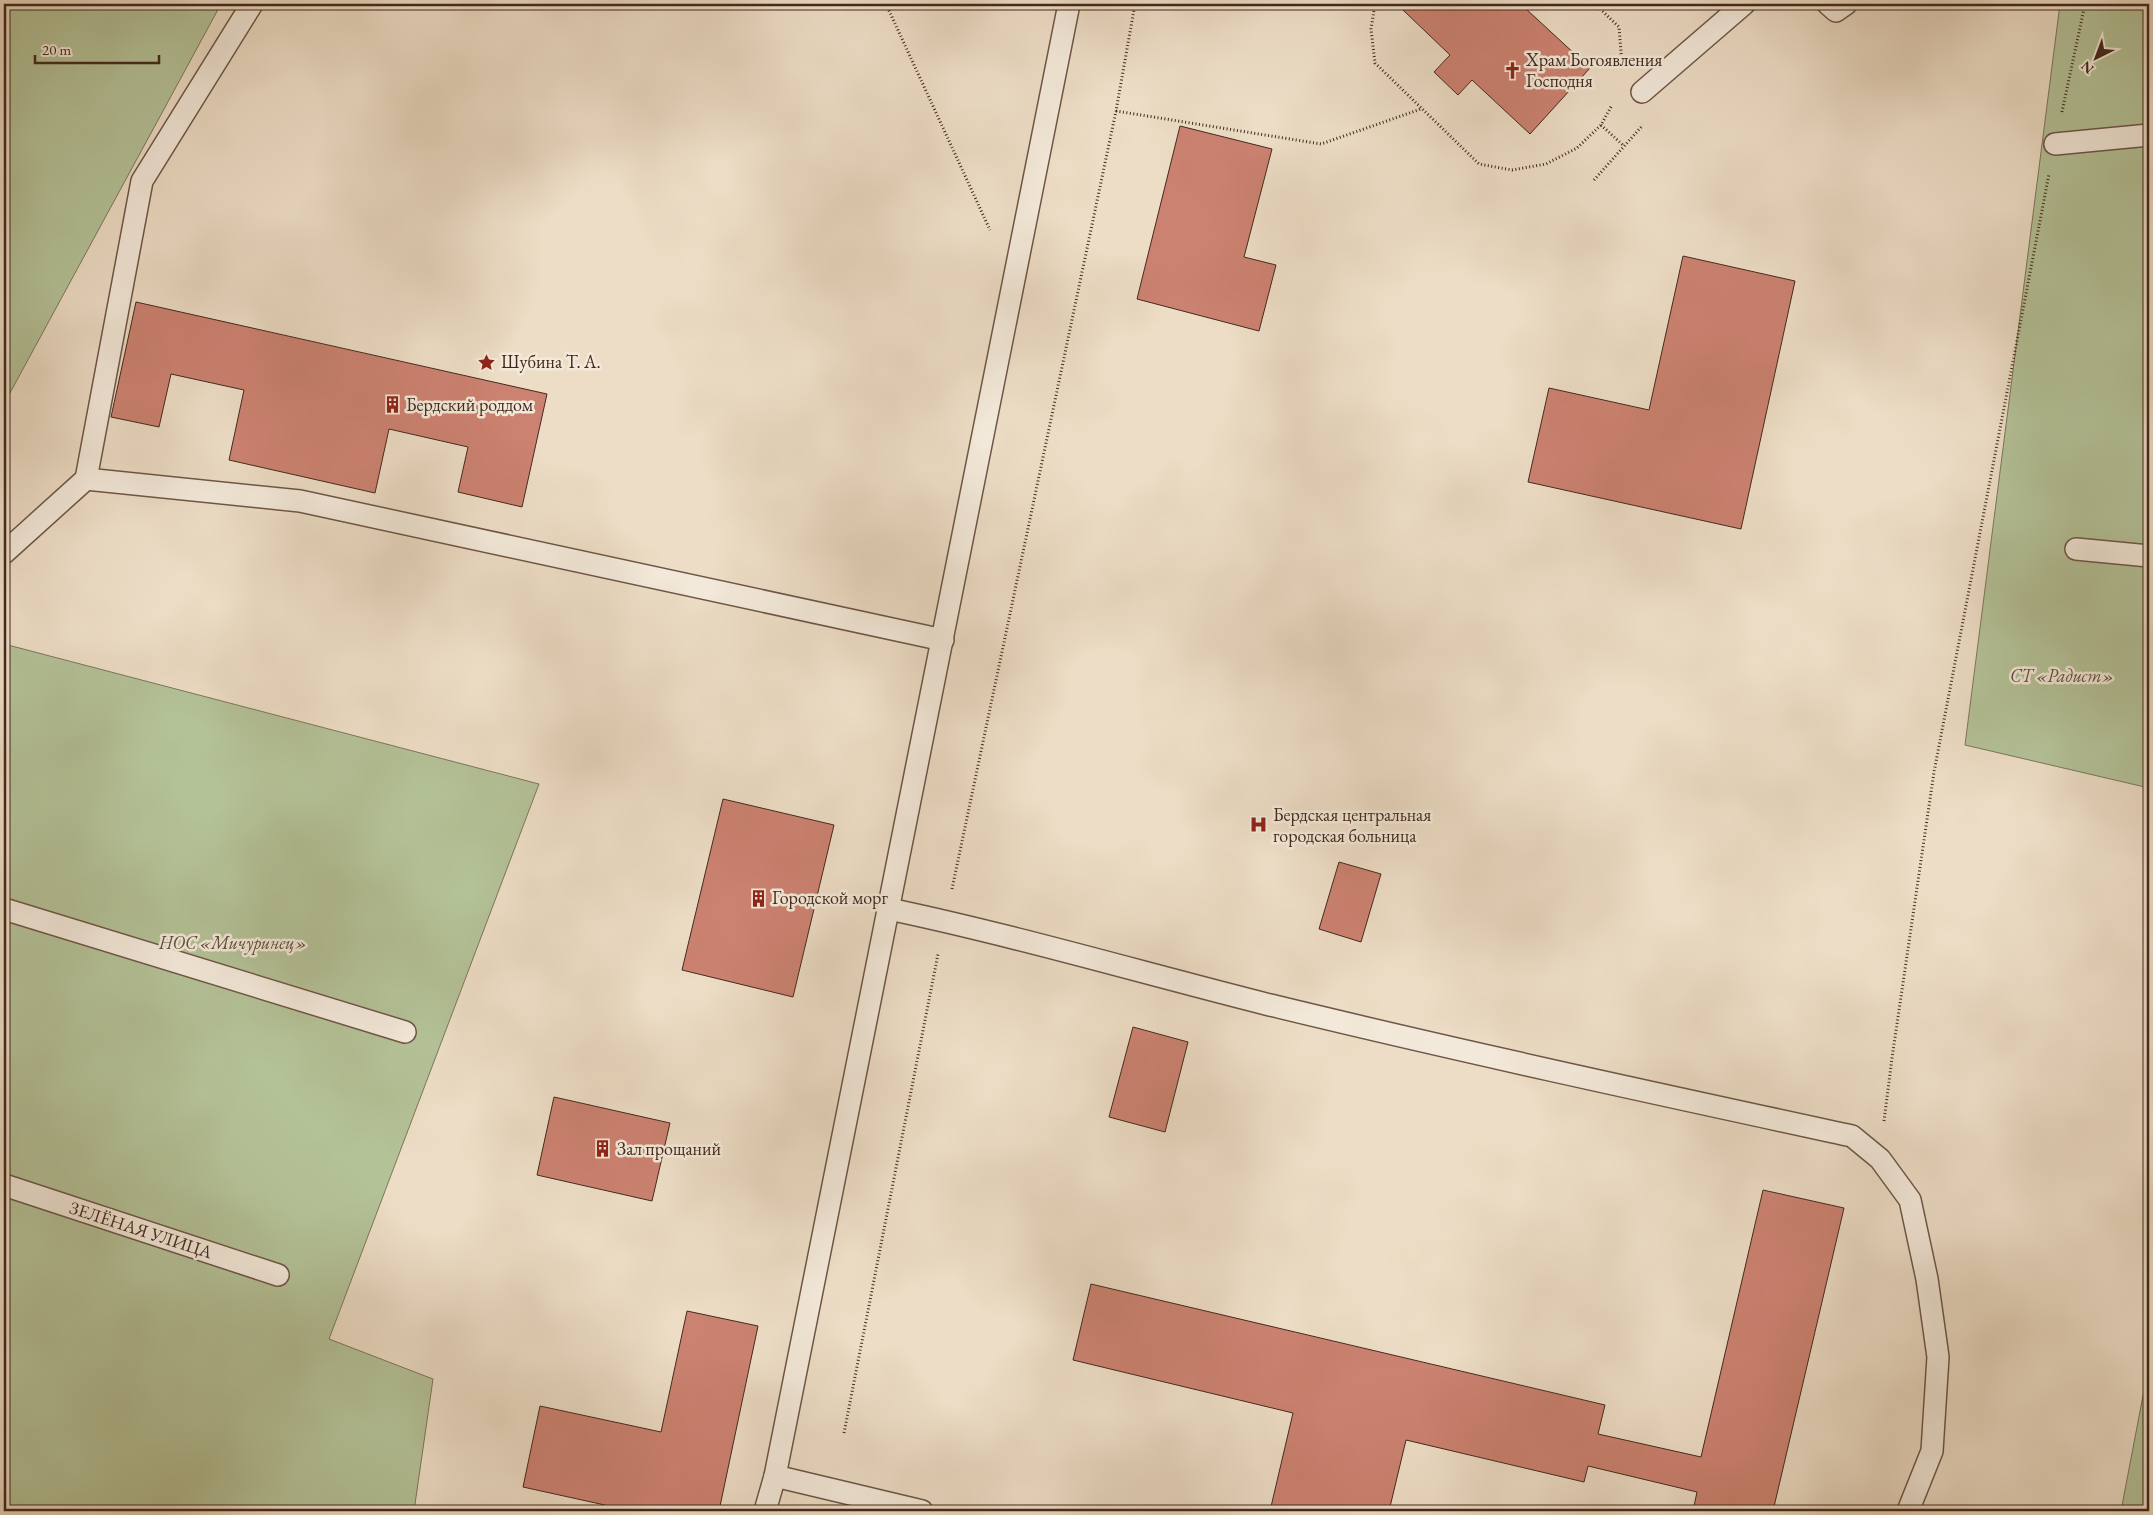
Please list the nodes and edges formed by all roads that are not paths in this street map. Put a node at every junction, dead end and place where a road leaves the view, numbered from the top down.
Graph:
1 (252, 4) edge
2 (1069, 4) edge
3 (1744, 4) edge
4 (1828, 4) edge
5 (1846, 4) edge
6 (1642, 92) dead end
7 (2149, 135) edge
8 (2055, 144) road end
9 (86, 479) junction
10 (2076, 549) dead end
11 (4, 553) edge
12 (2149, 556) edge
13 (943, 640) junction
14 (4, 909) edge
15 (889, 909) junction
16 (406, 1032) dead end
17 (4, 1185) edge
18 (278, 1275) dead end
19 (775, 1476) junction
20 (765, 1511) edge
21 (922, 1511) edge
22 (1908, 1511) edge

1 - 9 lane
2 - 13 lane
3 - 6 lane
4 - 5 lane
7 - 8 lane
9 - 11 lane
9 - 13 lane
10 - 12 lane
13 - 15 lane
14 - 16 lane
15 - 19 lane
15 - 22 lane
17 - 18 lane, ЗЕЛЁНАЯ УЛИЦА
19 - 20 lane
19 - 21 lane

